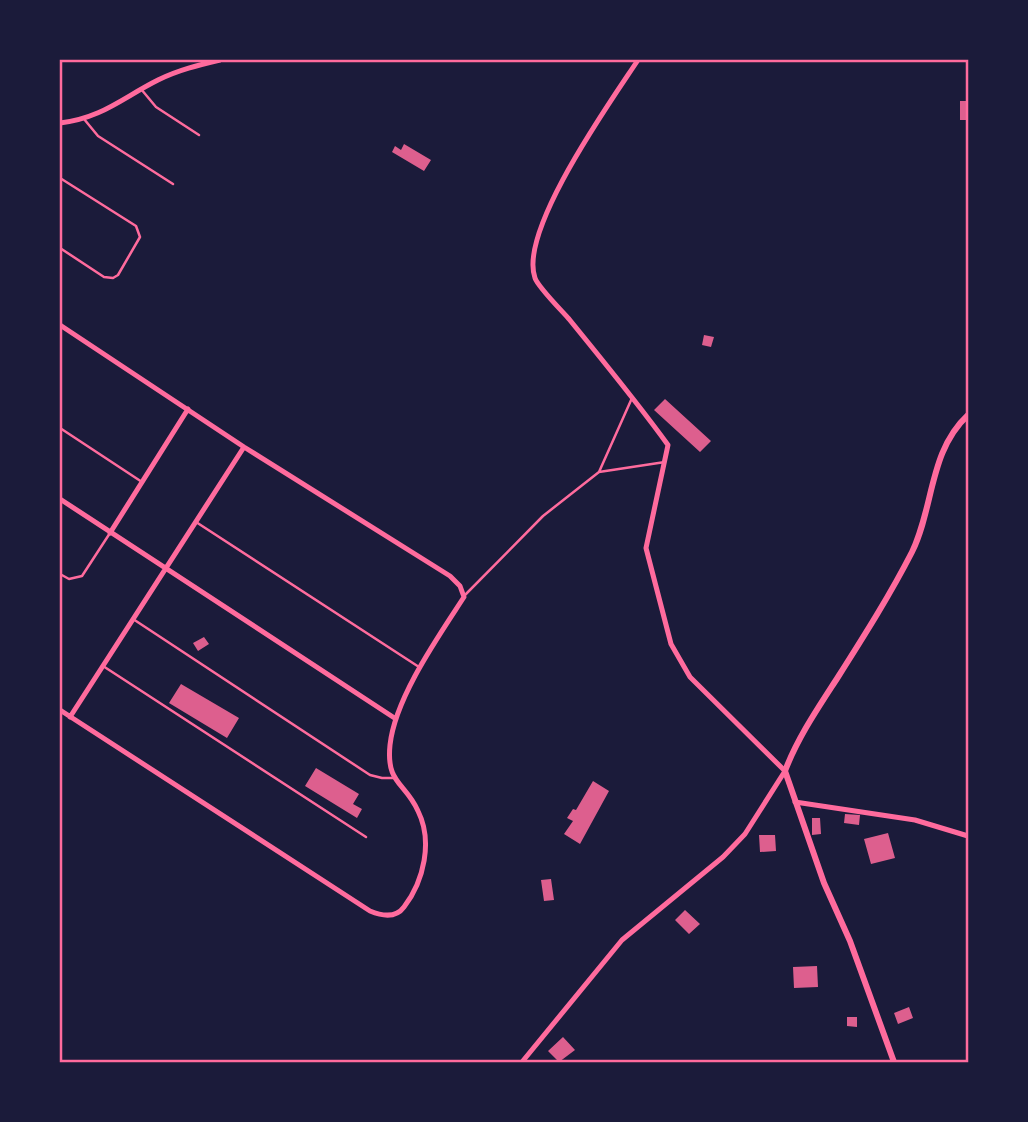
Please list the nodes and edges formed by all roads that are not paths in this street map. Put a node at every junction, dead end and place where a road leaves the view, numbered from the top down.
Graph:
1 (220, 60) edge
2 (638, 60) edge
3 (141, 89) junction
4 (84, 119) junction
5 (60, 122) edge
6 (199, 135) dead end
7 (60, 178) edge
8 (173, 184) dead end
9 (60, 248) edge
10 (60, 325) edge
11 (632, 396) junction
12 (188, 409) junction
13 (968, 415) edge
14 (60, 428) edge
15 (244, 447) junction
16 (664, 462) junction
17 (599, 472) junction
18 (142, 482) junction
19 (60, 499) edge
20 (196, 522) junction
21 (110, 533) junction
22 (165, 570) junction
23 (60, 574) edge
24 (464, 597) junction
25 (134, 619) junction
26 (103, 666) junction
27 (419, 667) junction
28 (60, 710) edge
29 (70, 717) junction
30 (396, 719) junction
31 (785, 771) junction
32 (394, 778) junction
33 (795, 802) junction
34 (968, 836) edge
35 (366, 837) dead end
36 (522, 1062) edge
37 (894, 1062) edge

1 - 3 street
2 - 11 street
3 - 4 street
3 - 6 lane
4 - 5 street
4 - 8 lane
7 - 9 lane
10 - 12 street
11 - 16 street
11 - 17 lane
12 - 15 street
12 - 18 street
13 - 31 street
14 - 18 lane
15 - 20 street
15 - 24 street
16 - 17 lane
16 - 31 street
17 - 24 lane
18 - 21 street
19 - 21 street
20 - 22 street
20 - 27 lane
21 - 22 street
21 - 23 lane
22 - 25 street
22 - 30 street
24 - 27 street
25 - 26 street
25 - 32 lane
26 - 29 street
26 - 35 lane
27 - 30 street
28 - 29 street
29 - 32 street
30 - 32 street
31 - 33 street
31 - 36 street
33 - 34 street
33 - 37 street

